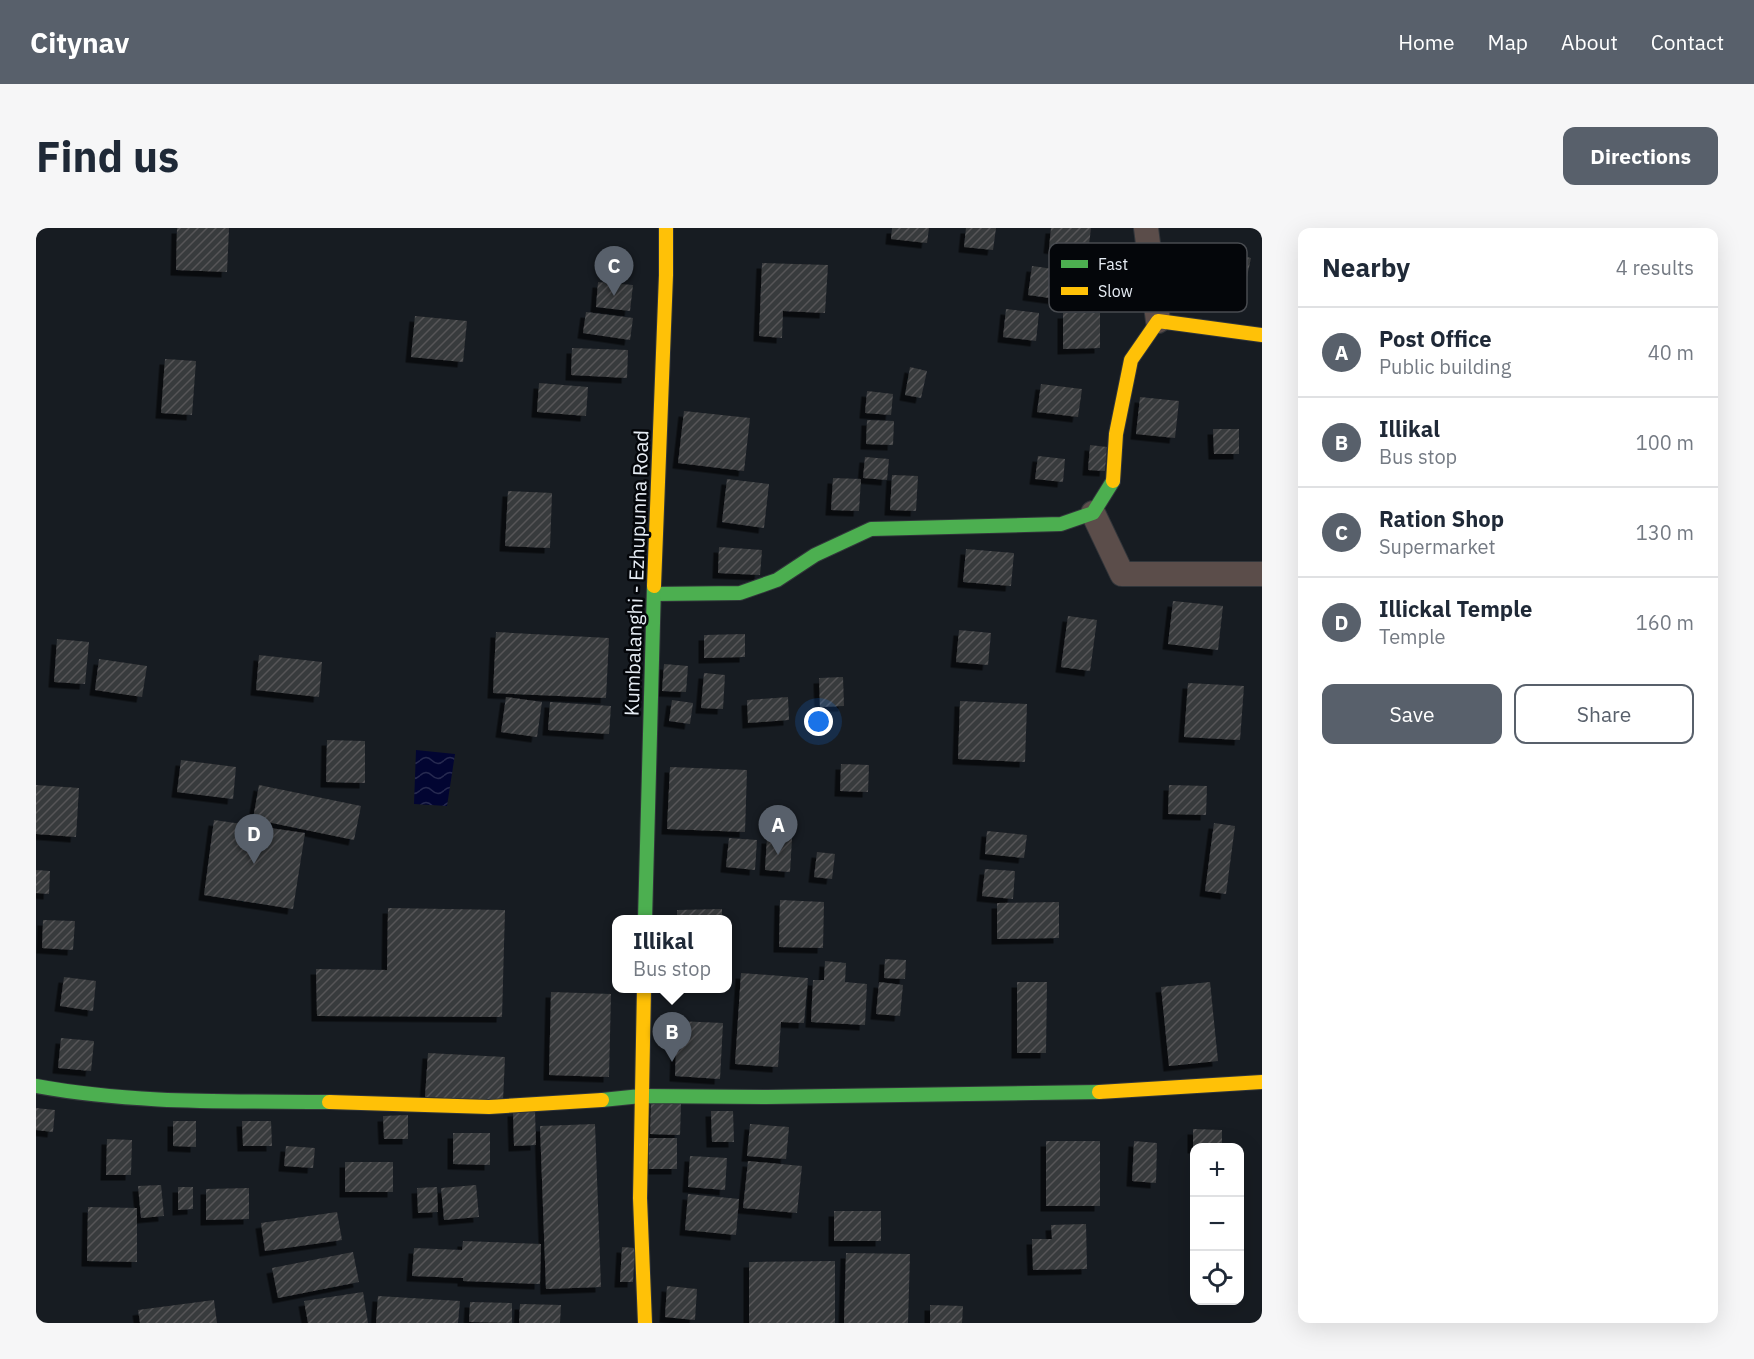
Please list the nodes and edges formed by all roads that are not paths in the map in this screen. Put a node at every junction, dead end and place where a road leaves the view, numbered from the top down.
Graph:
1 (666, 228) edge
2 (1146, 228) edge
3 (1148, 243) edge
4 (1157, 312) edge
5 (1158, 321) junction
6 (1262, 335) edge
7 (1093, 513) junction
8 (1262, 574) edge
9 (654, 594) junction
10 (645, 915) edge
11 (644, 993) edge
12 (1262, 1082) edge
13 (36, 1086) edge
14 (641, 1096) junction
15 (645, 1323) edge

1 - 9 street, Kumbalanghi - Ezhupunna Road
2 - 3 street
4 - 5 street
5 - 6 street
5 - 7 street
7 - 8 street
7 - 9 street
9 - 10 street, Kumbalanghi - Ezhupunna Road
11 - 14 street
12 - 14 street
13 - 14 street
14 - 15 street

